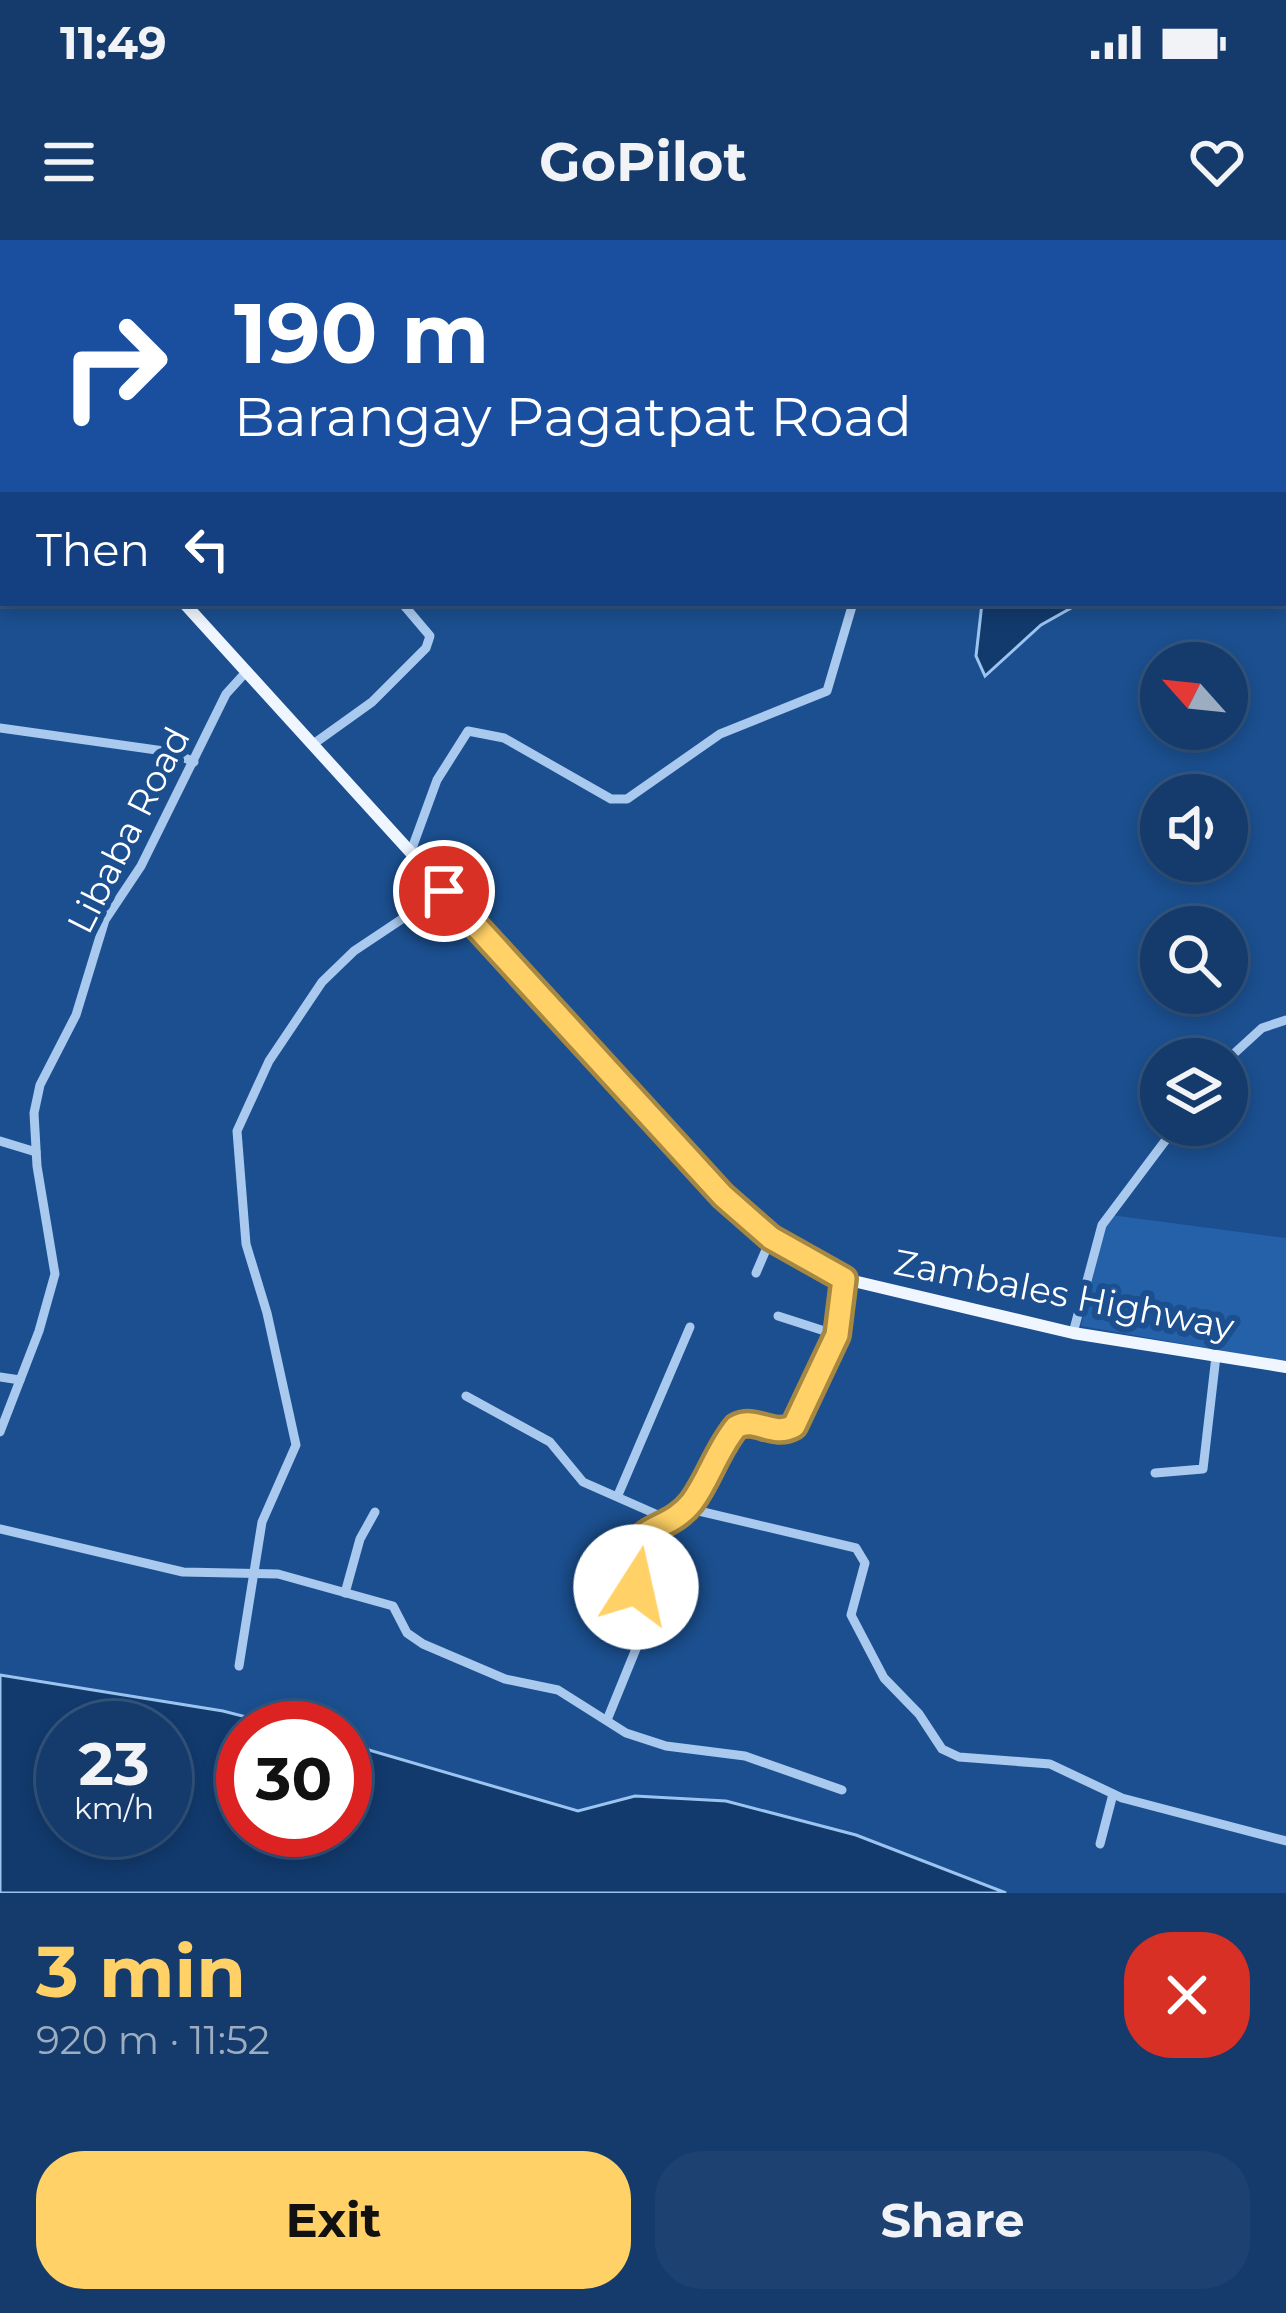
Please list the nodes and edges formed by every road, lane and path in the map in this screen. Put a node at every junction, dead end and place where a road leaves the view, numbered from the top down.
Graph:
1 (187, 606) edge
2 (405, 606) edge
3 (852, 606) edge
4 (246, 673) junction
5 (0, 728) edge
6 (312, 746) junction
7 (194, 762) junction
8 (411, 851) junction
9 (444, 891) junction
10 (1286, 1020) edge
11 (1248, 1041) edge
12 (0, 1141) edge
13 (1161, 1146) edge
14 (36, 1152) junction
15 (771, 1238) junction
16 (756, 1273) dead end
17 (844, 1279) junction
18 (778, 1316) dead end
19 (690, 1327) dead end
20 (1073, 1333) junction
21 (837, 1335) junction
22 (1216, 1356) junction
23 (1286, 1367) edge
24 (0, 1377) edge
25 (20, 1380) junction
26 (466, 1396) dead end
27 (0, 1432) edge
28 (1155, 1473) dead end
29 (618, 1495) junction
30 (686, 1508) junction
31 (375, 1512) dead end
32 (667, 1519) junction
33 (0, 1529) edge
34 (257, 1571) junction
35 (345, 1593) junction
36 (239, 1666) dead end
37 (608, 1720) junction
38 (842, 1790) dead end
39 (1113, 1794) junction
40 (1286, 1841) edge
41 (1100, 1844) dead end

1 - 4 main road, Zambales Highway
2 - 6 street
3 - 8 street
4 - 6 main road, Zambales Highway
4 - 7 street, Libaba Road
5 - 7 street
6 - 8 main road, Zambales Highway
7 - 14 street, Libaba Road
8 - 9 main road, Zambales Highway
9 - 15 main road, Zambales Highway
9 - 34 street
10 - 11 street
12 - 14 street
13 - 20 street
14 - 25 street, Libaba Road
15 - 16 street
15 - 17 main road, Zambales Highway
17 - 20 main road, Zambales Highway
17 - 21 street
18 - 21 street
19 - 29 street
20 - 22 main road, Zambales Highway
21 - 30 street
22 - 23 main road, Zambales Highway
22 - 28 street
24 - 25 street
25 - 27 street, Libaba Road
26 - 29 street
29 - 32 street
30 - 32 street
30 - 39 street
31 - 35 street
32 - 37 street
33 - 34 street
34 - 35 street
34 - 36 street
35 - 37 street
37 - 38 street
39 - 40 street
39 - 41 street

